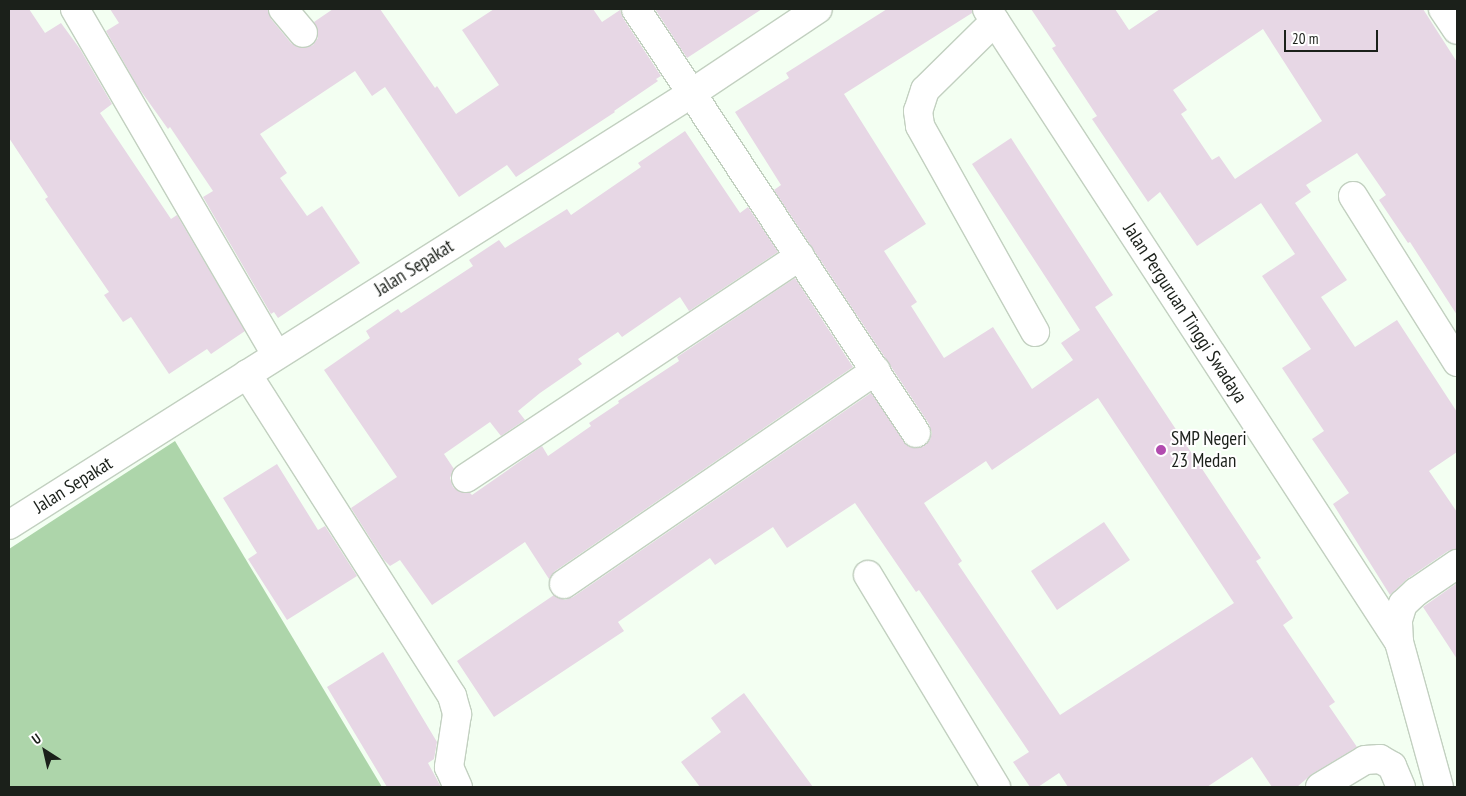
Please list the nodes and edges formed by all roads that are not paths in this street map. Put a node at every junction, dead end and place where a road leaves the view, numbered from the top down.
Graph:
1 (76, 9) edge
2 (283, 9) edge
3 (636, 9) edge
4 (818, 9) edge
5 (1443, 9) edge
6 (991, 15) edge
7 (1457, 30) edge
8 (303, 33) dead end
9 (692, 93) junction
10 (1353, 196) dead end
11 (800, 256) junction
12 (1034, 332) dead end
13 (276, 354) junction
14 (1457, 362) edge
15 (876, 370) junction
16 (248, 374) junction
17 (916, 433) dead end
18 (466, 478) dead end
19 (9, 525) edge
20 (1457, 564) edge
21 (868, 575) dead end
22 (564, 584) dead end
23 (1399, 642) junction
24 (1445, 777) edge
25 (458, 787) edge
26 (996, 787) edge
27 (1320, 787) edge
28 (1400, 787) edge

1 - 13 street
2 - 8 street
3 - 9 street
4 - 9 street, Jalan Sepakat
5 - 7 street
6 - 12 street
6 - 23 street, Jalan Perguruan Tinggi Swadaya
9 - 11 street
9 - 13 street, Jalan Sepakat
10 - 14 street
11 - 15 street
11 - 18 street
13 - 16 street, Jalan Sepakat
15 - 17 street
15 - 22 street
16 - 19 street, Jalan Sepakat
16 - 25 street
20 - 23 street
21 - 26 street
23 - 24 street, Jalan Perguruan Tinggi Swadaya
27 - 28 street

